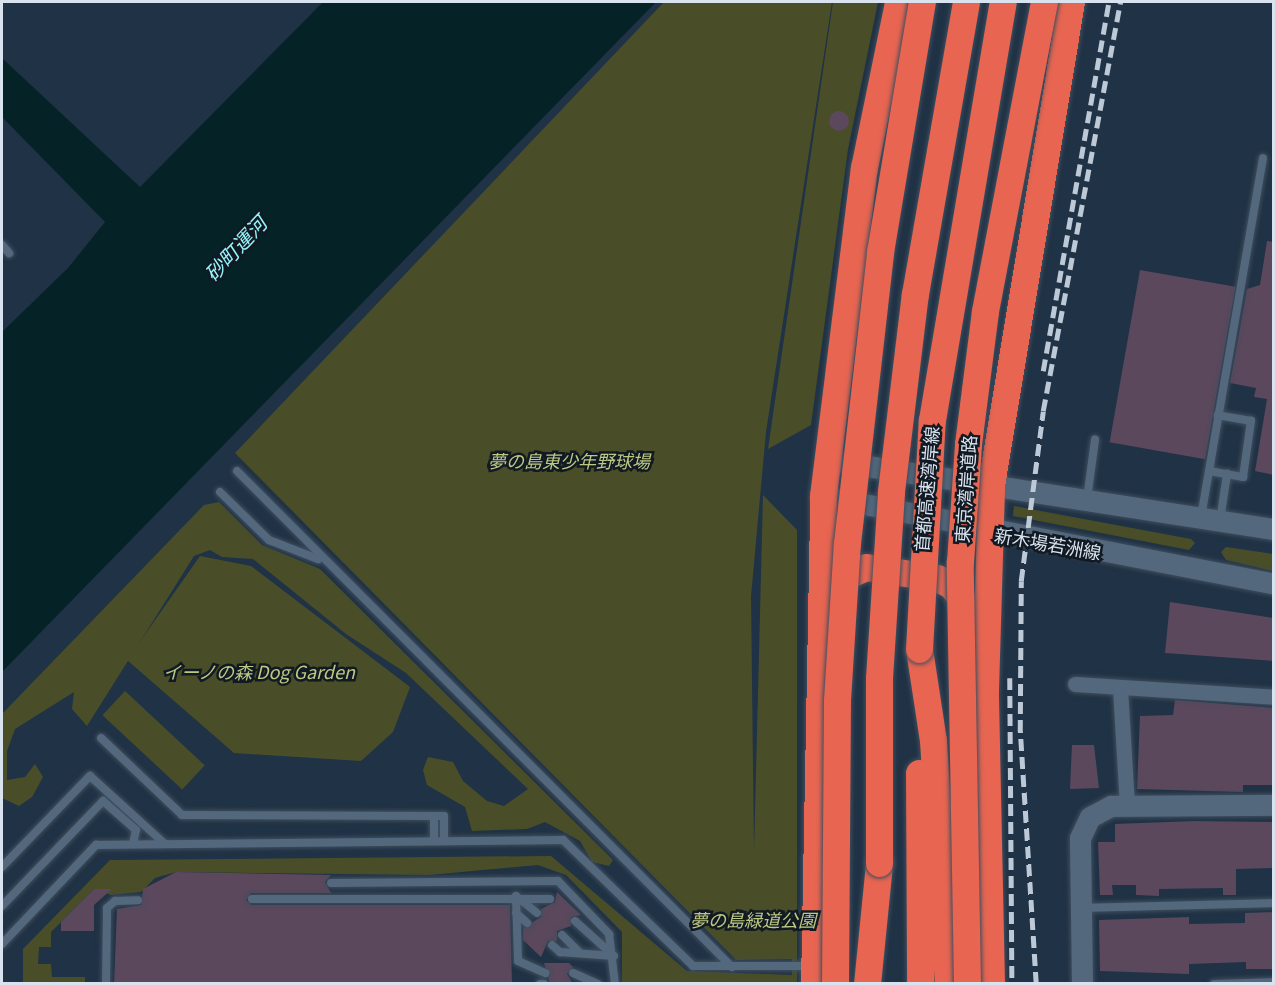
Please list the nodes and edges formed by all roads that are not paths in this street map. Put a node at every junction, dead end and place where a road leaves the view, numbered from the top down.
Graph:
1 (898, 2) edge
2 (922, 2) edge
3 (966, 2) edge
4 (1004, 2) edge
5 (1044, 2) edge
6 (1071, 2) edge
7 (1263, 158) dead end
8 (2, 246) edge
9 (9, 253) dead end
10 (1218, 415) junction
11 (1095, 440) dead end
12 (826, 460) junction
13 (237, 471) dead end
14 (1209, 471) junction
15 (1227, 474) junction
16 (991, 485) junction
17 (220, 492) dead end
18 (823, 496) junction
19 (1087, 500) junction
20 (1210, 520) junction
21 (1274, 529) edge
22 (987, 532) junction
23 (323, 561) junction
24 (1274, 584) edge
25 (819, 591) junction
26 (1075, 684) dead end
27 (1120, 688) junction
28 (985, 690) junction
29 (1274, 697) edge
30 (101, 738) dead end
31 (1274, 805) edge
32 (1127, 806) junction
33 (434, 816) junction
34 (444, 841) junction
35 (434, 842) junction
36 (133, 844) junction
37 (165, 844) junction
38 (879, 863) junction
39 (930, 864) junction
40 (2, 867) edge
41 (331, 883) dead end
42 (516, 896) junction
43 (252, 899) dead end
44 (550, 899) dead end
45 (138, 900) dead end
46 (1274, 903) edge
47 (2, 906) edge
48 (1081, 908) junction
49 (516, 913) junction
50 (537, 913) dead end
51 (575, 921) dead end
52 (527, 923) dead end
53 (562, 935) dead end
54 (2, 944) edge
55 (552, 945) dead end
56 (580, 953) junction
57 (614, 956) junction
58 (732, 967) junction
59 (545, 973) dead end
60 (573, 973) dead end
61 (814, 975) edge
62 (1274, 982) edge
63 (106, 984) edge
64 (598, 984) edge
65 (615, 984) edge
66 (835, 984) edge
67 (867, 984) edge
68 (880, 984) edge
69 (920, 984) edge
70 (948, 984) edge
71 (967, 984) edge
72 (991, 984) edge
73 (1082, 984) edge
74 (1214, 984) edge

1 - 12 highway
2 - 66 highway, bridge
3 - 38 highway, 首都高速湾岸線, bridge
4 - 39 highway, 首都高速湾岸線, bridge
5 - 71 highway, 東京湾岸道路, bridge
6 - 16 highway
7 - 10 lane
8 - 9 lane
10 - 14 lane
10 - 15 lane
11 - 19 lane
12 - 16 street
12 - 18 highway
13 - 23 lane
14 - 15 lane
14 - 20 lane
15 - 20 lane
16 - 19 street
16 - 22 highway
17 - 23 lane
18 - 22 street, 新木場若洲線
18 - 25 highway
19 - 20 street
20 - 21 street
22 - 24 street, 新木場若洲線
22 - 28 highway
23 - 58 lane
25 - 28 highway
25 - 61 highway
26 - 27 street
27 - 29 street
27 - 32 street
28 - 72 highway
30 - 33 lane
31 - 32 street
32 - 48 street
33 - 34 lane
33 - 35 lane
34 - 35 lane
34 - 58 lane
35 - 37 lane
36 - 37 lane
36 - 47 lane
36 - 54 lane
37 - 40 lane
38 - 67 highway
38 - 68 highway, 首都高速湾岸線
39 - 69 highway
39 - 70 highway
41 - 57 lane
42 - 43 lane
42 - 44 lane
42 - 49 lane
42 - 50 lane
45 - 63 lane
46 - 48 lane
48 - 73 street
49 - 52 lane
49 - 59 lane
51 - 57 lane
53 - 56 lane
55 - 56 lane
56 - 57 lane
57 - 65 lane
58 - 61 lane
60 - 64 lane
62 - 74 lane

